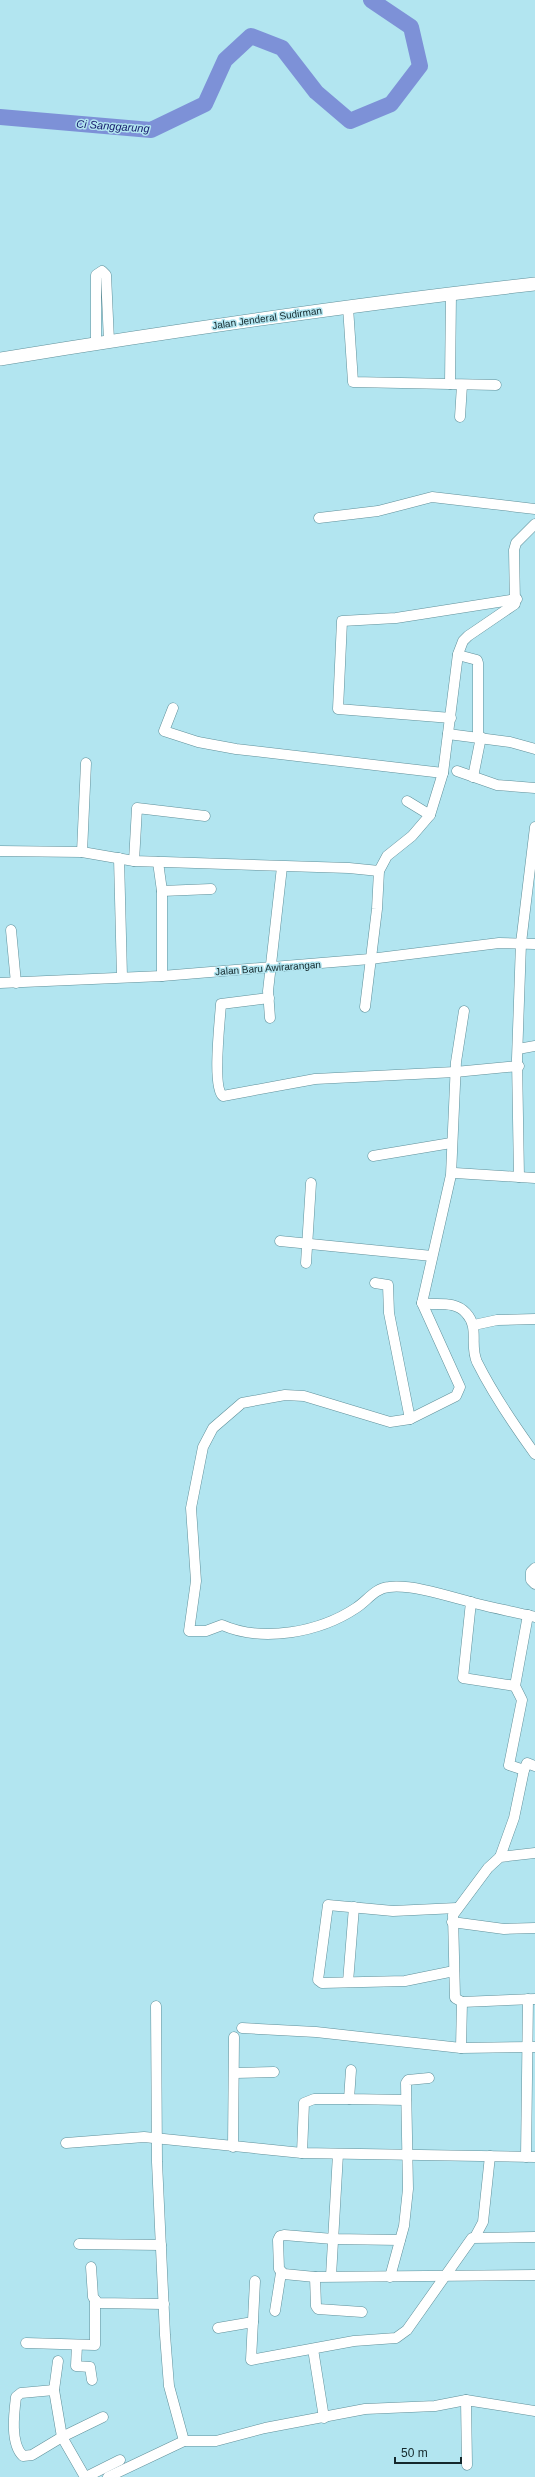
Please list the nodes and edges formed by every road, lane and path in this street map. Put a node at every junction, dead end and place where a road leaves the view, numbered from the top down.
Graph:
1 (535, 284) edge
2 (451, 293) junction
3 (348, 307) junction
4 (102, 342) junction
5 (0, 359) edge
6 (450, 384) junction
7 (462, 385) junction
8 (496, 385) dead end
9 (460, 417) dead end
10 (535, 509) edge
11 (319, 518) dead end
12 (535, 524) edge
13 (517, 599) junction
14 (458, 655) junction
15 (172, 708) dead end
16 (451, 718) junction
17 (448, 734) junction
18 (479, 737) junction
19 (535, 749) edge
20 (86, 763) dead end
21 (457, 771) dead end
22 (443, 772) junction
23 (473, 777) junction
24 (534, 788) edge
25 (407, 802) dead end
26 (430, 815) junction
27 (205, 816) dead end
28 (535, 827) edge
29 (0, 851) edge
30 (82, 852) junction
31 (119, 858) junction
32 (134, 861) junction
33 (158, 862) junction
34 (282, 867) junction
35 (378, 871) junction
36 (211, 889) dead end
37 (162, 891) junction
38 (11, 930) dead end
39 (521, 943) junction
40 (535, 944) edge
41 (370, 959) junction
42 (272, 967) junction
43 (162, 976) junction
44 (122, 977) junction
45 (0, 983) edge
46 (16, 983) junction
47 (269, 998) junction
48 (365, 1007) dead end
49 (464, 1011) dead end
50 (270, 1018) dead end
51 (535, 1046) edge
52 (518, 1049) junction
53 (519, 1066) junction
54 (460, 1071) junction
55 (451, 1143) junction
56 (373, 1156) dead end
57 (455, 1173) dead end
58 (519, 1177) junction
59 (535, 1178) edge
60 (311, 1183) dead end
61 (280, 1241) dead end
62 (308, 1244) junction
63 (432, 1256) junction
64 (306, 1262) dead end
65 (375, 1283) dead end
66 (426, 1304) junction
67 (535, 1319) edge
68 (474, 1325) junction
69 (410, 1419) junction
70 (535, 1454) edge
71 (535, 1568) edge
72 (535, 1584) edge
73 (471, 1602) junction
74 (532, 1616) edge
75 (515, 1686) junction
76 (535, 1766) edge
77 (524, 1770) junction
78 (535, 1853) edge
79 (500, 1857) junction
80 (354, 1907) junction
81 (457, 1908) junction
82 (452, 1922) junction
83 (535, 1928) edge
84 (454, 1971) junction
85 (348, 1982) junction
86 (531, 1999) edge
87 (462, 2002) junction
88 (156, 2006) dead end
89 (242, 2028) dead end
90 (234, 2037) dead end
91 (532, 2047) edge
92 (461, 2048) junction
93 (351, 2070) dead end
94 (274, 2072) dead end
95 (235, 2073) junction
96 (429, 2078) dead end
97 (349, 2099) junction
98 (406, 2100) junction
99 (156, 2138) junction
100 (66, 2143) dead end
101 (233, 2147) junction
102 (302, 2153) junction
103 (338, 2154) junction
104 (407, 2154) junction
105 (490, 2156) junction
106 (531, 2157) edge
107 (475, 2237) junction
108 (535, 2237) edge
109 (333, 2239) junction
110 (400, 2240) junction
111 (79, 2244) dead end
112 (161, 2245) junction
113 (91, 2267) dead end
114 (281, 2273) junction
115 (535, 2275) edge
116 (331, 2276) junction
117 (315, 2277) junction
118 (390, 2277) junction
119 (443, 2277) junction
120 (255, 2282) dead end
121 (95, 2300) junction
122 (164, 2304) junction
123 (275, 2311) dead end
124 (362, 2312) dead end
125 (253, 2322) junction
126 (218, 2328) dead end
127 (26, 2343) dead end
128 (76, 2345) junction
129 (313, 2349) junction
130 (58, 2361) dead end
131 (92, 2380) dead end
132 (54, 2390) junction
133 (466, 2400) junction
134 (535, 2411) edge
135 (103, 2417) dead end
136 (324, 2418) junction
137 (62, 2436) junction
138 (184, 2441) junction
139 (120, 2460) dead end
140 (467, 2465) dead end
141 (86, 2477) edge
142 (108, 2477) edge

1 - 2 main road, Jalan Jenderal Sudirman
2 - 3 main road, Jalan Jenderal Sudirman
2 - 6 street
3 - 4 main road, Jalan Jenderal Sudirman
3 - 6 street
4 - 4 street
4 - 5 main road, Jalan Jenderal Sudirman
6 - 7 street
7 - 8 street
7 - 9 street
10 - 11 street
12 - 13 street
13 - 14 street
13 - 16 street
14 - 16 street
14 - 18 street
15 - 22 street
16 - 17 street
17 - 18 street
17 - 22 street
18 - 19 street
18 - 23 street
20 - 30 street
21 - 23 street
22 - 26 street
23 - 24 street
25 - 26 street
26 - 35 street
27 - 32 street
28 - 39 street
29 - 30 street
30 - 31 street
31 - 32 street
31 - 44 street
32 - 33 street
33 - 34 street
33 - 37 street
34 - 35 street
34 - 42 street
35 - 41 street
36 - 37 street
37 - 43 street
38 - 46 street
39 - 40 street, Jalan Baru Awirarangan
39 - 41 street, Jalan Baru Awirarangan
39 - 52 street
41 - 42 street, Jalan Baru Awirarangan
41 - 48 street
42 - 43 street, Jalan Baru Awirarangan
42 - 47 street
43 - 44 street, Jalan Baru Awirarangan
44 - 46 street, Jalan Baru Awirarangan
45 - 46 street, Jalan Baru Awirarangan
47 - 50 street
47 - 54 street
49 - 54 street
51 - 52 street
52 - 53 street
53 - 54 street
53 - 58 street
54 - 55 street
55 - 56 street
55 - 63 street
57 - 58 street
58 - 59 street
60 - 62 street
61 - 62 street
62 - 63 street
62 - 64 street
63 - 66 street
65 - 69 street
66 - 68 street
66 - 69 street
67 - 68 street
68 - 70 street
69 - 73 street
71 - 72 street
73 - 74 street
73 - 75 street
74 - 75 street
75 - 77 street
76 - 77 street
77 - 79 street
78 - 79 street
79 - 81 street
80 - 81 street
80 - 85 street
80 - 85 street
81 - 82 street
82 - 83 street
82 - 84 street
84 - 85 street
84 - 87 street
86 - 87 street
86 - 91 street
87 - 92 street
88 - 99 street
89 - 92 street
90 - 95 street
91 - 92 street
91 - 106 street
93 - 97 street
94 - 95 street
95 - 101 street
96 - 98 street
97 - 98 street
97 - 102 street
98 - 104 street
99 - 100 street
99 - 101 street
99 - 112 street
101 - 102 street
102 - 103 street
103 - 104 street
103 - 109 street
104 - 105 street
104 - 110 street
105 - 106 street
105 - 107 street
107 - 108 street
107 - 119 street
109 - 110 street
109 - 114 street
109 - 116 street
110 - 118 street
111 - 112 street
112 - 122 street
113 - 121 street
114 - 117 street
114 - 123 street
115 - 119 street
116 - 117 street
116 - 118 street
117 - 124 street
118 - 119 street
119 - 129 street
120 - 125 street
121 - 122 street
121 - 128 street
122 - 138 street
125 - 126 street
125 - 129 street
127 - 128 street
128 - 131 street
129 - 136 street
130 - 132 street
132 - 137 street
132 - 137 street
133 - 134 street
133 - 136 street
133 - 140 street
135 - 137 street
136 - 138 street
137 - 141 street
138 - 142 street
139 - 141 street

